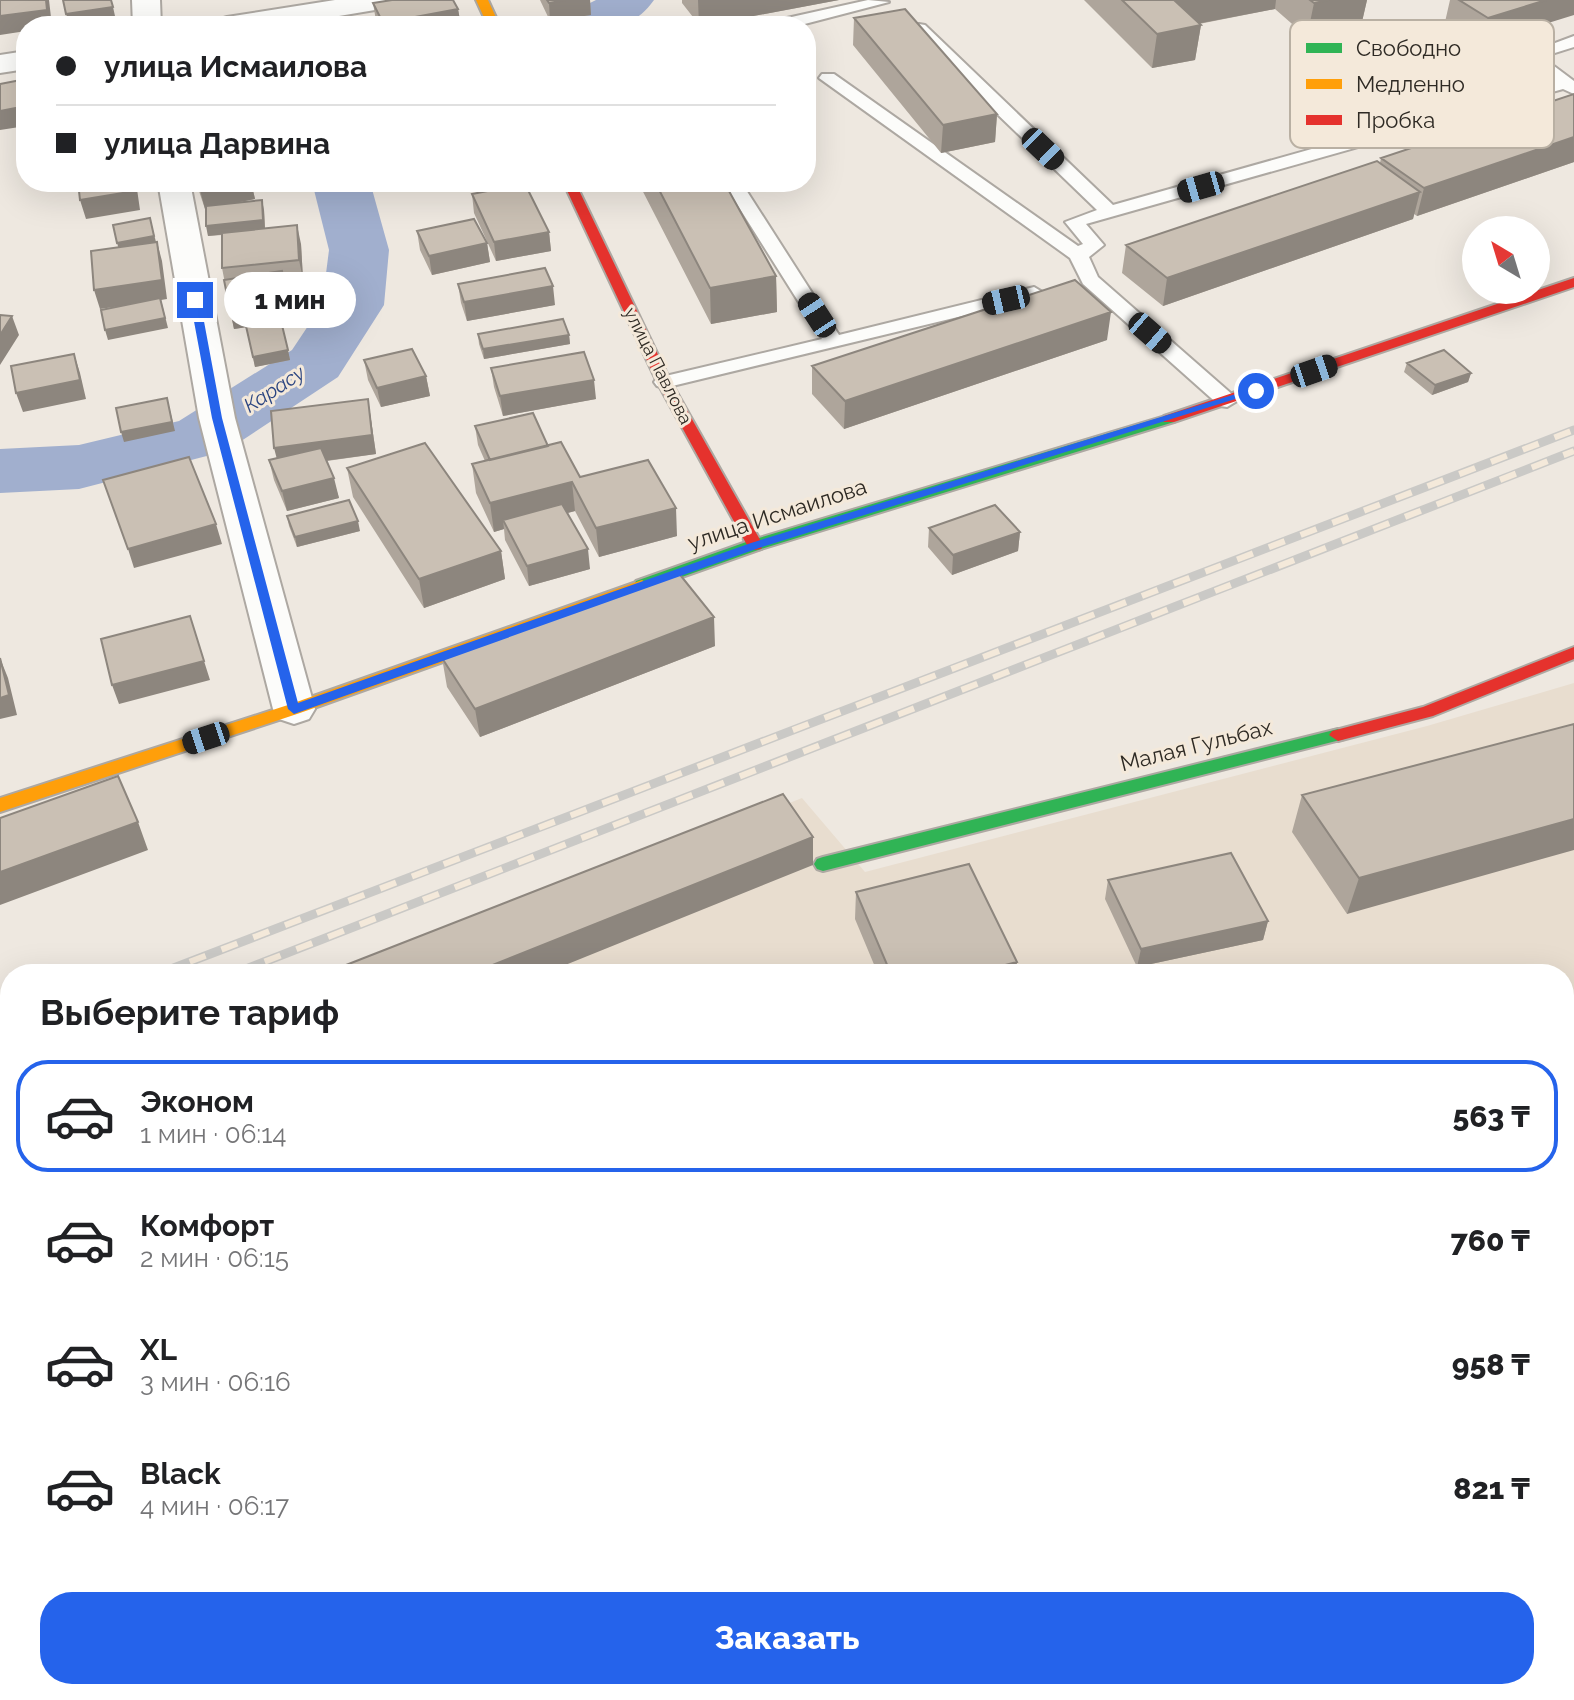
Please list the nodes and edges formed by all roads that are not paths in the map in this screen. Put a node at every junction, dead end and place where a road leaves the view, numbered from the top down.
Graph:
1 (387, 0) edge
2 (881, 2) dead end
3 (289, 16) edge
4 (816, 17) edge
5 (909, 19) edge
6 (1574, 41) edge
7 (1554, 48) edge
8 (828, 78) dead end
9 (1343, 148) edge
10 (176, 192) edge
11 (574, 192) edge
12 (738, 192) edge
13 (1110, 212) junction
14 (1078, 255) junction
15 (1574, 282) edge
16 (1034, 293) edge
17 (834, 342) junction
18 (664, 382) junction
19 (1227, 401) junction
20 (755, 545) junction
21 (1574, 653) edge
22 (294, 709) junction
23 (0, 805) edge
24 (823, 864) dead end

1 - 3 street
2 - 4 lane
5 - 13 lane
6 - 7 lane
8 - 14 lane
9 - 13 lane
10 - 22 street
11 - 18 main road, улица Павлова
12 - 17 lane
13 - 14 lane
14 - 19 lane
15 - 19 main road, улица Исмаилова
16 - 17 lane
17 - 18 lane
18 - 20 main road, улица Павлова
19 - 20 main road, улица Исмаилова
20 - 22 main road, улица Исмаилова
21 - 24 main road, Малая Гульбах
22 - 23 main road, улица Исмаилова

